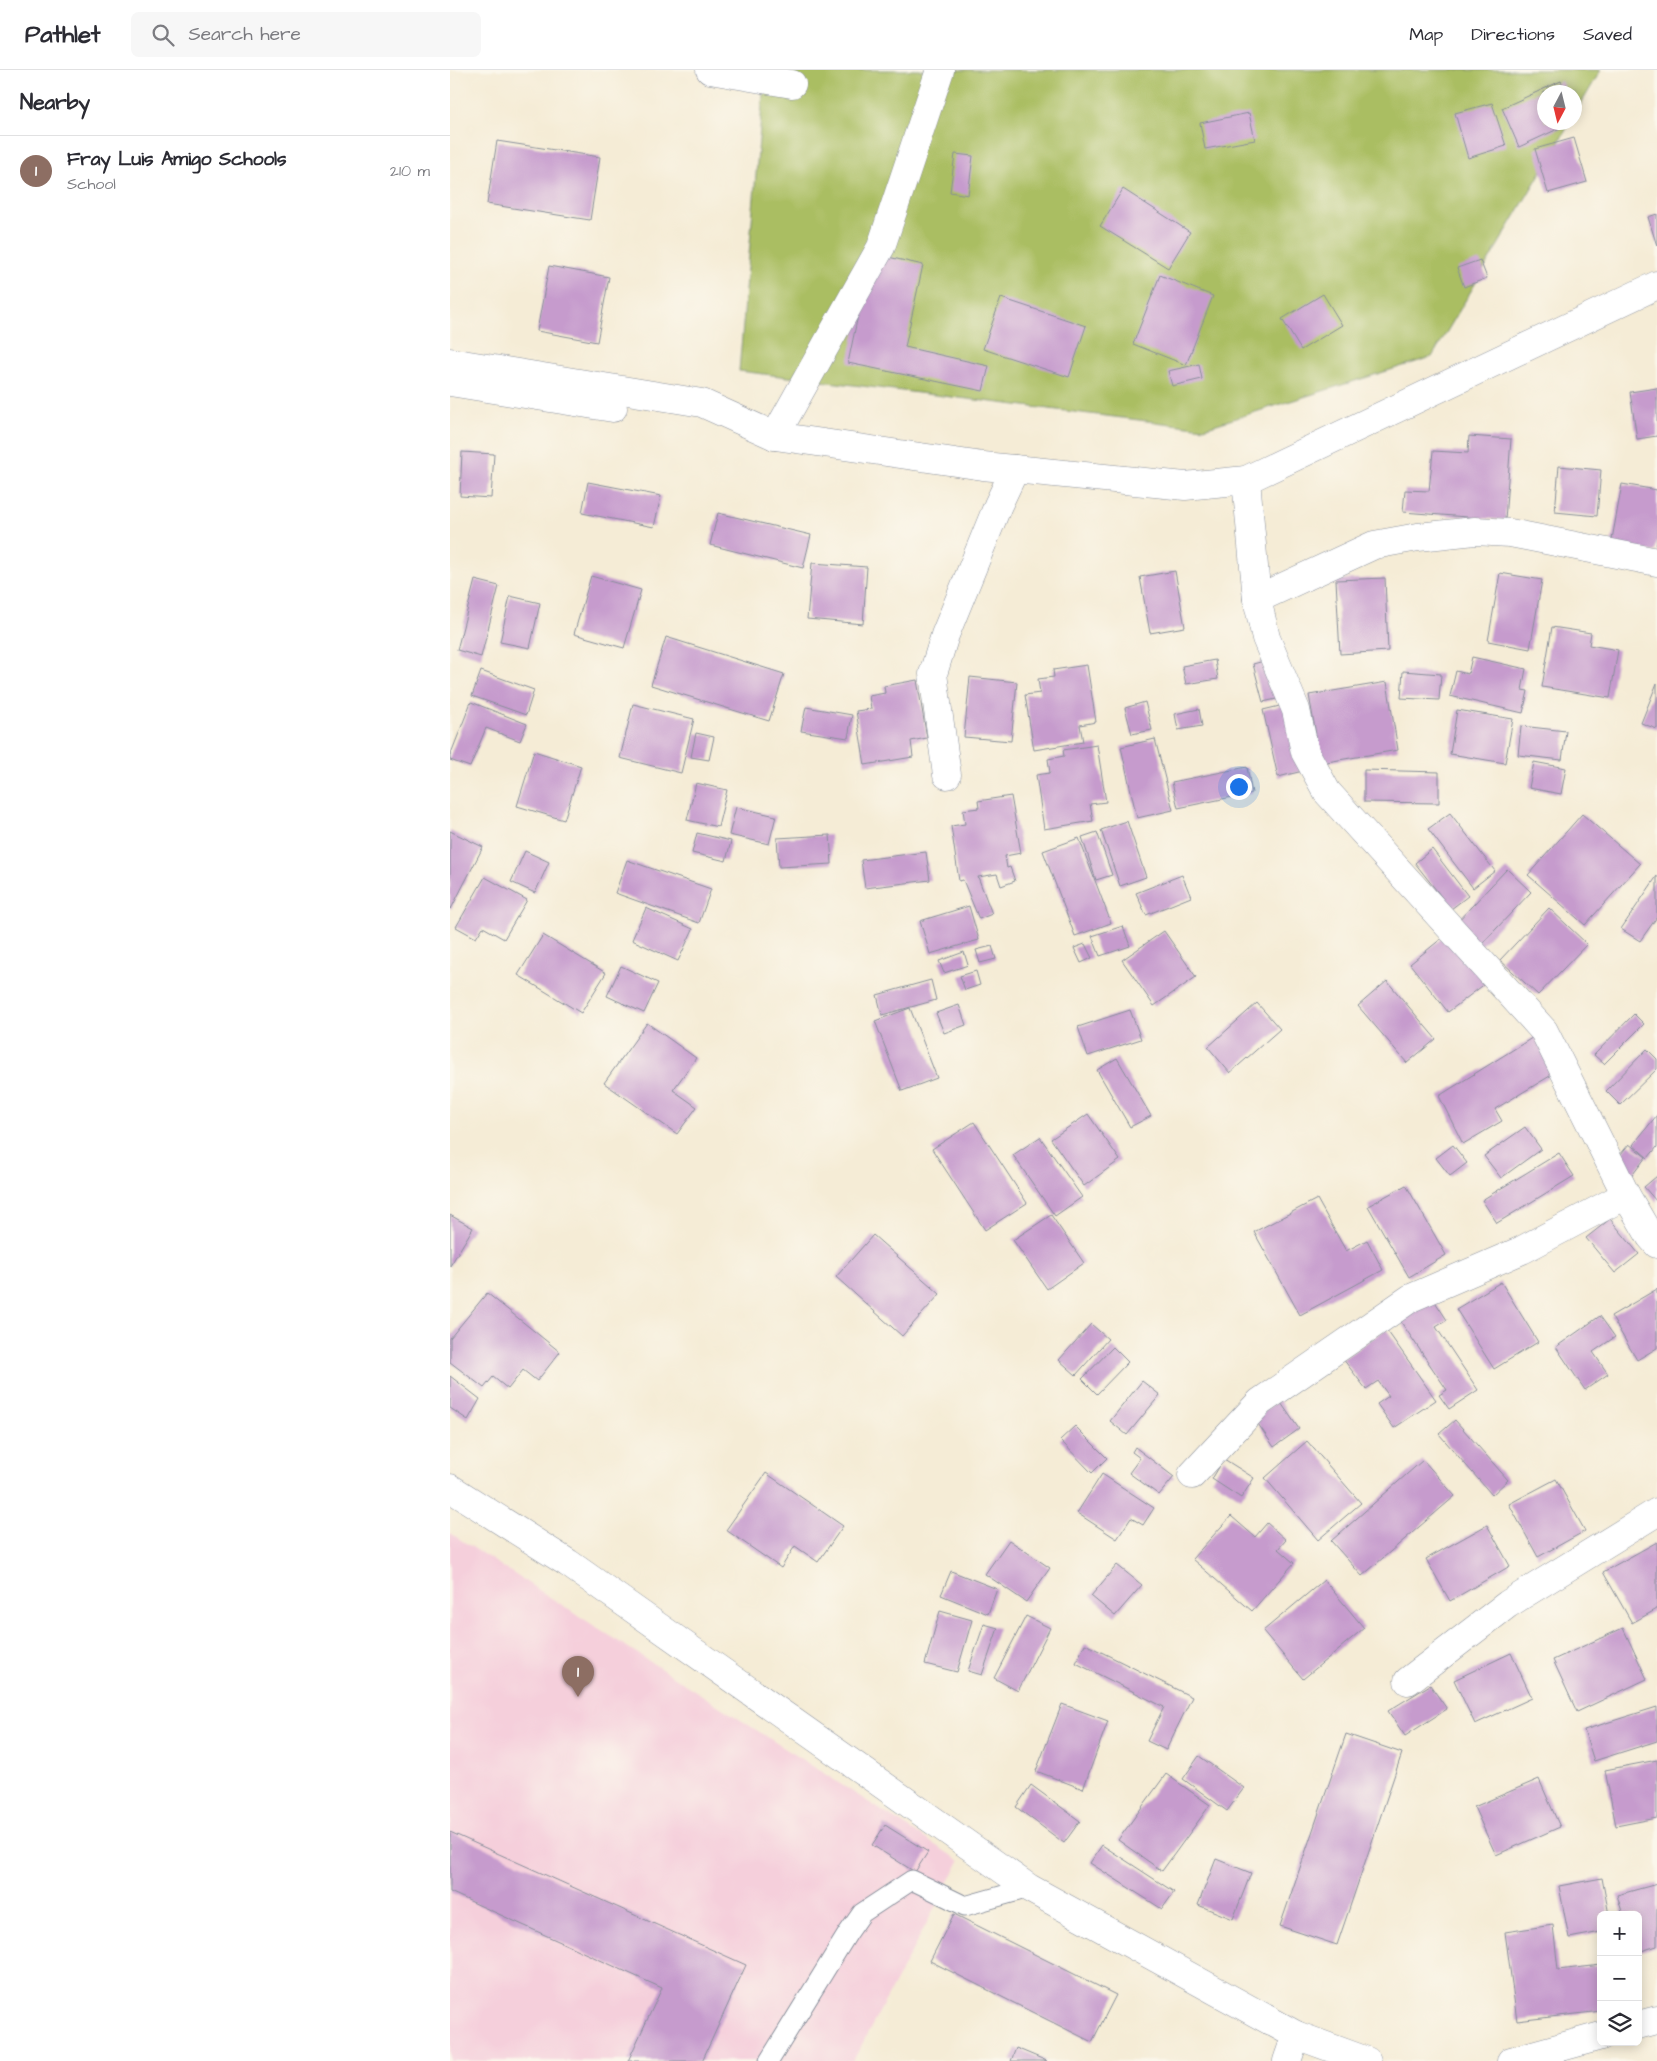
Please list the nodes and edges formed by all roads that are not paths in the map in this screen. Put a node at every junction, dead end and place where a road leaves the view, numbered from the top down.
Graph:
1 (710, 70) edge
2 (940, 70) edge
3 (792, 84) dead end
4 (1657, 285) edge
5 (450, 362) edge
6 (450, 382) edge
7 (702, 403) junction
8 (775, 436) junction
9 (1015, 469) junction
10 (1246, 480) junction
11 (1657, 562) edge
12 (1257, 599) junction
13 (947, 775) dead end
14 (1626, 1195) junction
15 (1657, 1244) edge
16 (1192, 1475) dead end
17 (450, 1488) edge
18 (1657, 1512) edge
19 (1408, 1681) dead end
20 (1029, 1888) junction
21 (1657, 2020) edge
22 (1642, 2024) edge
23 (1296, 2034) junction
24 (1597, 2037) edge
25 (769, 2061) edge
26 (1287, 2061) edge
27 (1367, 2061) edge
28 (1511, 2061) edge

1 - 3 street
2 - 8 street
4 - 10 street
5 - 7 street
6 - 7 street
7 - 8 street
8 - 9 street
9 - 10 street
9 - 13 street
10 - 12 street
11 - 12 street
12 - 14 street
14 - 15 street
14 - 16 street
17 - 20 street
18 - 19 street
20 - 23 street
20 - 25 lane
21 - 22 street
23 - 26 street
23 - 27 street
24 - 28 street

